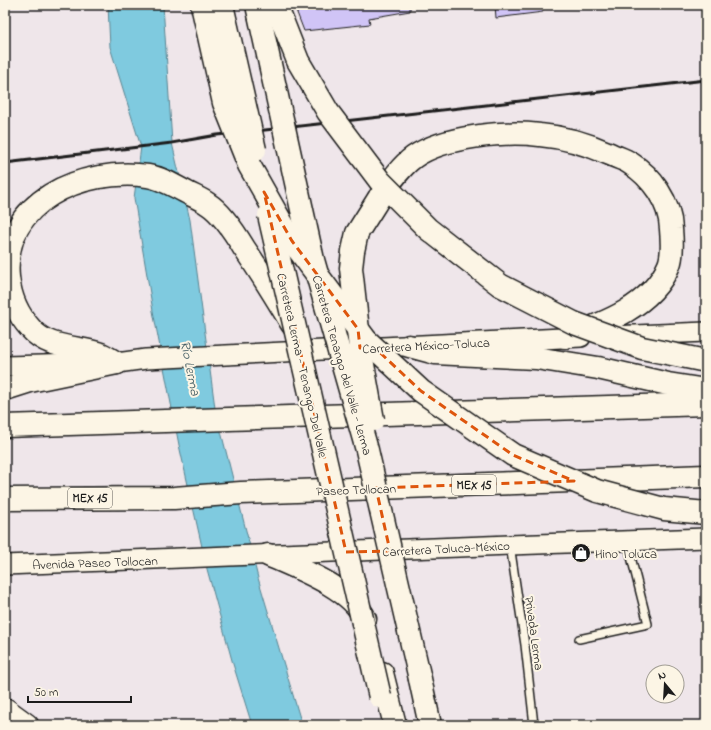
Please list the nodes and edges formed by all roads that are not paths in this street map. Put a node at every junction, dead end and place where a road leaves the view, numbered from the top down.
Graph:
1 (202, 5) edge
2 (222, 5) edge
3 (257, 5) edge
4 (276, 5) edge
5 (294, 327) junction
6 (706, 332) edge
7 (565, 337) junction
8 (409, 346) junction
9 (360, 348) junction
10 (706, 361) edge
11 (116, 363) junction
12 (5, 366) edge
13 (5, 389) edge
14 (706, 390) edge
15 (706, 404) edge
16 (5, 426) edge
17 (367, 450) junction
18 (706, 476) edge
19 (5, 499) edge
20 (706, 513) edge
21 (706, 538) edge
22 (627, 541) junction
23 (510, 545) junction
24 (264, 555) junction
25 (186, 558) joint
26 (5, 565) edge
27 (579, 640) dead end
28 (5, 709) edge
29 (27, 725) edge
30 (387, 725) edge
31 (395, 725) edge
32 (430, 725) edge
33 (534, 725) edge

1 - 20 highway, bridge
2 - 5 highway, Carretera Lerma - Tenango Del Valle, bridge
3 - 17 highway, Carretera Tenango del Valle - Lerma, bridge
4 - 10 highway, bridge
5 - 11 highway
5 - 30 highway, Carretera Lerma - Tenango Del Valle, bridge
6 - 7 main road, Carretera México-Toluca
7 - 8 main road, Carretera México-Toluca
7 - 9 highway, bridge
8 - 9 main road, Carretera México-Toluca, bridge
8 - 14 highway
9 - 11 main road, Carretera México-Toluca, bridge
9 - 17 highway, bridge
11 - 12 main road
11 - 13 highway
15 - 16 highway
17 - 32 highway, Carretera Tenango del Valle - Lerma, bridge
18 - 19 highway, Paseo Tollocan / MEX 15
21 - 22 main road, Carretera Toluca-México
22 - 23 main road, Carretera Toluca-México
22 - 27 lane
23 - 24 main road, Carretera Toluca-México
23 - 33 lane, Privada Lerma
24 - 25 main road, Carretera Toluca-México
24 - 31 highway
25 - 26 main road, Avenida Paseo Tollocan
28 - 29 highway

